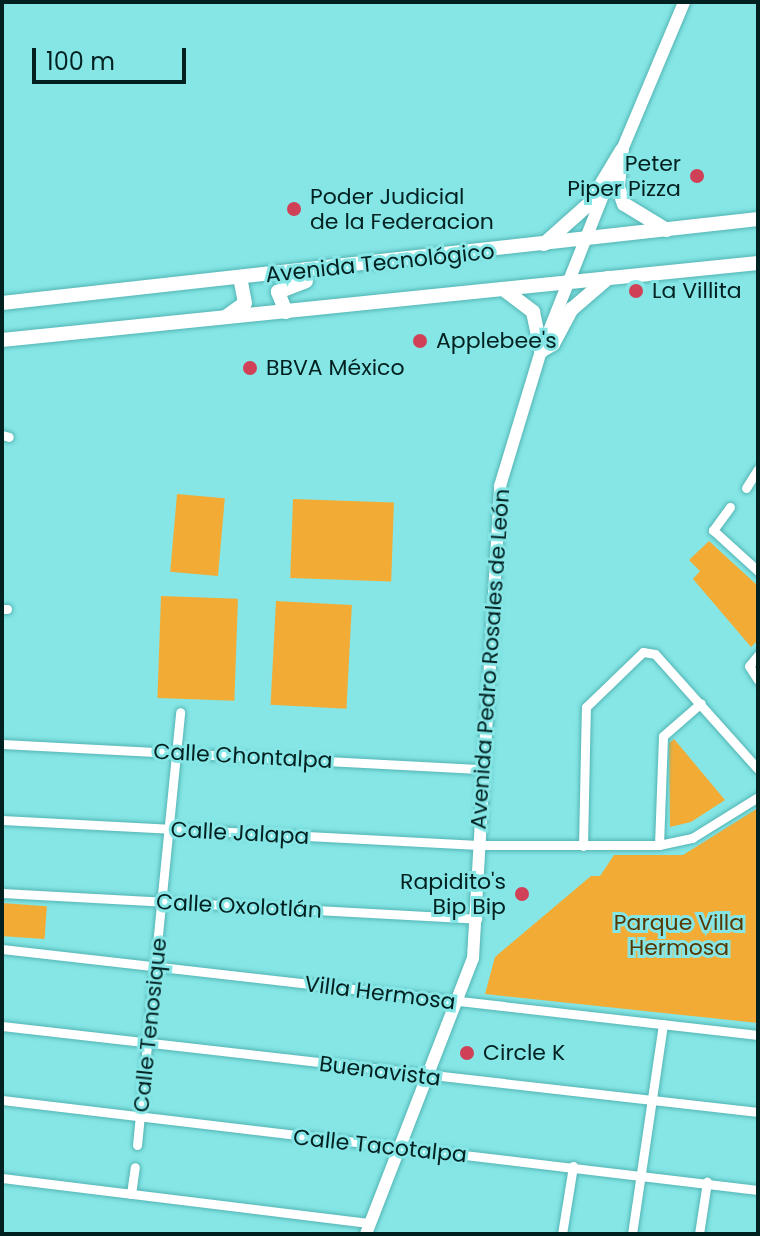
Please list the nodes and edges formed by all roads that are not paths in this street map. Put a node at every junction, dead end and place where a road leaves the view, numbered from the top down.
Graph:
1 (684, 2) edge
2 (622, 150) junction
3 (758, 219) edge
4 (667, 230) junction
5 (585, 241) junction
6 (543, 245) junction
7 (432, 259) junction
8 (758, 263) edge
9 (240, 278) junction
10 (608, 278) junction
11 (569, 282) junction
12 (503, 289) junction
13 (2, 303) edge
14 (286, 312) junction
15 (223, 318) junction
16 (2, 340) edge
17 (541, 351) junction
18 (758, 469) edge
19 (746, 488) dead end
20 (730, 507) dead end
21 (758, 571) edge
22 (758, 655) edge
23 (758, 680) edge
24 (701, 703) junction
25 (180, 712) dead end
26 (2, 744) edge
27 (177, 753) junction
28 (483, 769) junction
29 (758, 769) edge
30 (758, 797) edge
31 (2, 820) edge
32 (168, 830) junction
33 (478, 845) junction
34 (659, 845) junction
35 (583, 846) junction
36 (2, 893) edge
37 (162, 902) junction
38 (477, 919) junction
39 (2, 949) edge
40 (157, 966) junction
41 (458, 1003) junction
42 (663, 1024) junction
43 (2, 1026) edge
44 (758, 1035) edge
45 (147, 1042) junction
46 (428, 1078) junction
47 (653, 1099) junction
48 (2, 1100) edge
49 (758, 1112) edge
50 (141, 1119) junction
51 (137, 1145) dead end
52 (400, 1149) junction
53 (573, 1166) junction
54 (135, 1167) dead end
55 (641, 1174) junction
56 (2, 1178) edge
57 (707, 1182) junction
58 (758, 1190) edge
59 (131, 1194) junction
60 (368, 1228) edge
61 (562, 1234) edge
62 (632, 1234) edge
63 (699, 1234) edge

1 - 2 main road, Avenida Pedro Rosales de León
2 - 4 main road
2 - 5 main road, Avenida Pedro Rosales de León
2 - 6 main road
3 - 4 main road, Avenida Tecnológico
4 - 5 main road, Avenida Tecnológico
5 - 6 main road, Avenida Tecnológico
5 - 11 main road, Avenida Pedro Rosales de León
6 - 7 main road, Avenida Tecnológico
7 - 9 main road, Avenida Tecnológico
7 - 14 main road
8 - 10 main road, Avenida Tecnológico
9 - 13 main road, Avenida Tecnológico
9 - 15 main road
10 - 11 main road, Avenida Tecnológico
10 - 17 main road
11 - 12 main road, Avenida Tecnológico
11 - 17 main road, Avenida Pedro Rosales de León
12 - 14 main road, Avenida Tecnológico
12 - 17 main road
14 - 15 main road, Avenida Tecnológico
15 - 16 main road, Avenida Tecnológico
17 - 28 main road, Avenida Pedro Rosales de León
18 - 19 street
20 - 21 street
22 - 23 street
24 - 29 street
24 - 34 street
24 - 35 street
25 - 27 street, Calle Tenosique
26 - 27 street, Calle Chontalpa
27 - 28 street, Calle Chontalpa
27 - 32 street, Calle Tenosique
28 - 33 main road, Avenida Pedro Rosales de León
30 - 34 street, Calle Jalapa
31 - 32 street, Calle Jalapa
32 - 33 street, Calle Jalapa
32 - 37 street, Calle Tenosique
33 - 35 street, Calle Jalapa
33 - 38 main road, Avenida Pedro Rosales de León
34 - 35 street, Calle Jalapa
36 - 37 street, Calle Oxolotlán
37 - 38 street, Calle Oxolotlán
37 - 40 street, Calle Tenosique
38 - 41 main road, Avenida Pedro Rosales de León
39 - 40 street, Villa Hermosa
40 - 41 street, Villa Hermosa
40 - 45 street, Calle Tenosique
41 - 42 street, Villa Hermosa
41 - 46 main road, Avenida Pedro Rosales de León
42 - 44 street, Villa Hermosa
42 - 47 street
43 - 45 street, Buenavista
45 - 46 street, Buenavista
45 - 50 street, Calle Tenosique
46 - 47 street, Buenavista
46 - 52 main road, Avenida Pedro Rosales de León
47 - 49 street, Buenavista
47 - 55 street
48 - 50 street, Calle Tacotalpa
50 - 51 street, Calle Tenosique
50 - 52 street, Calle Tacotalpa
52 - 53 street, Calle Tacotalpa
52 - 60 main road, Avenida Pedro Rosales de León
53 - 55 street, Calle Tacotalpa
53 - 61 street
54 - 59 street
55 - 57 street, Calle Tacotalpa
55 - 62 street
56 - 59 street
57 - 58 street, Calle Tacotalpa
57 - 63 street
59 - 60 street

